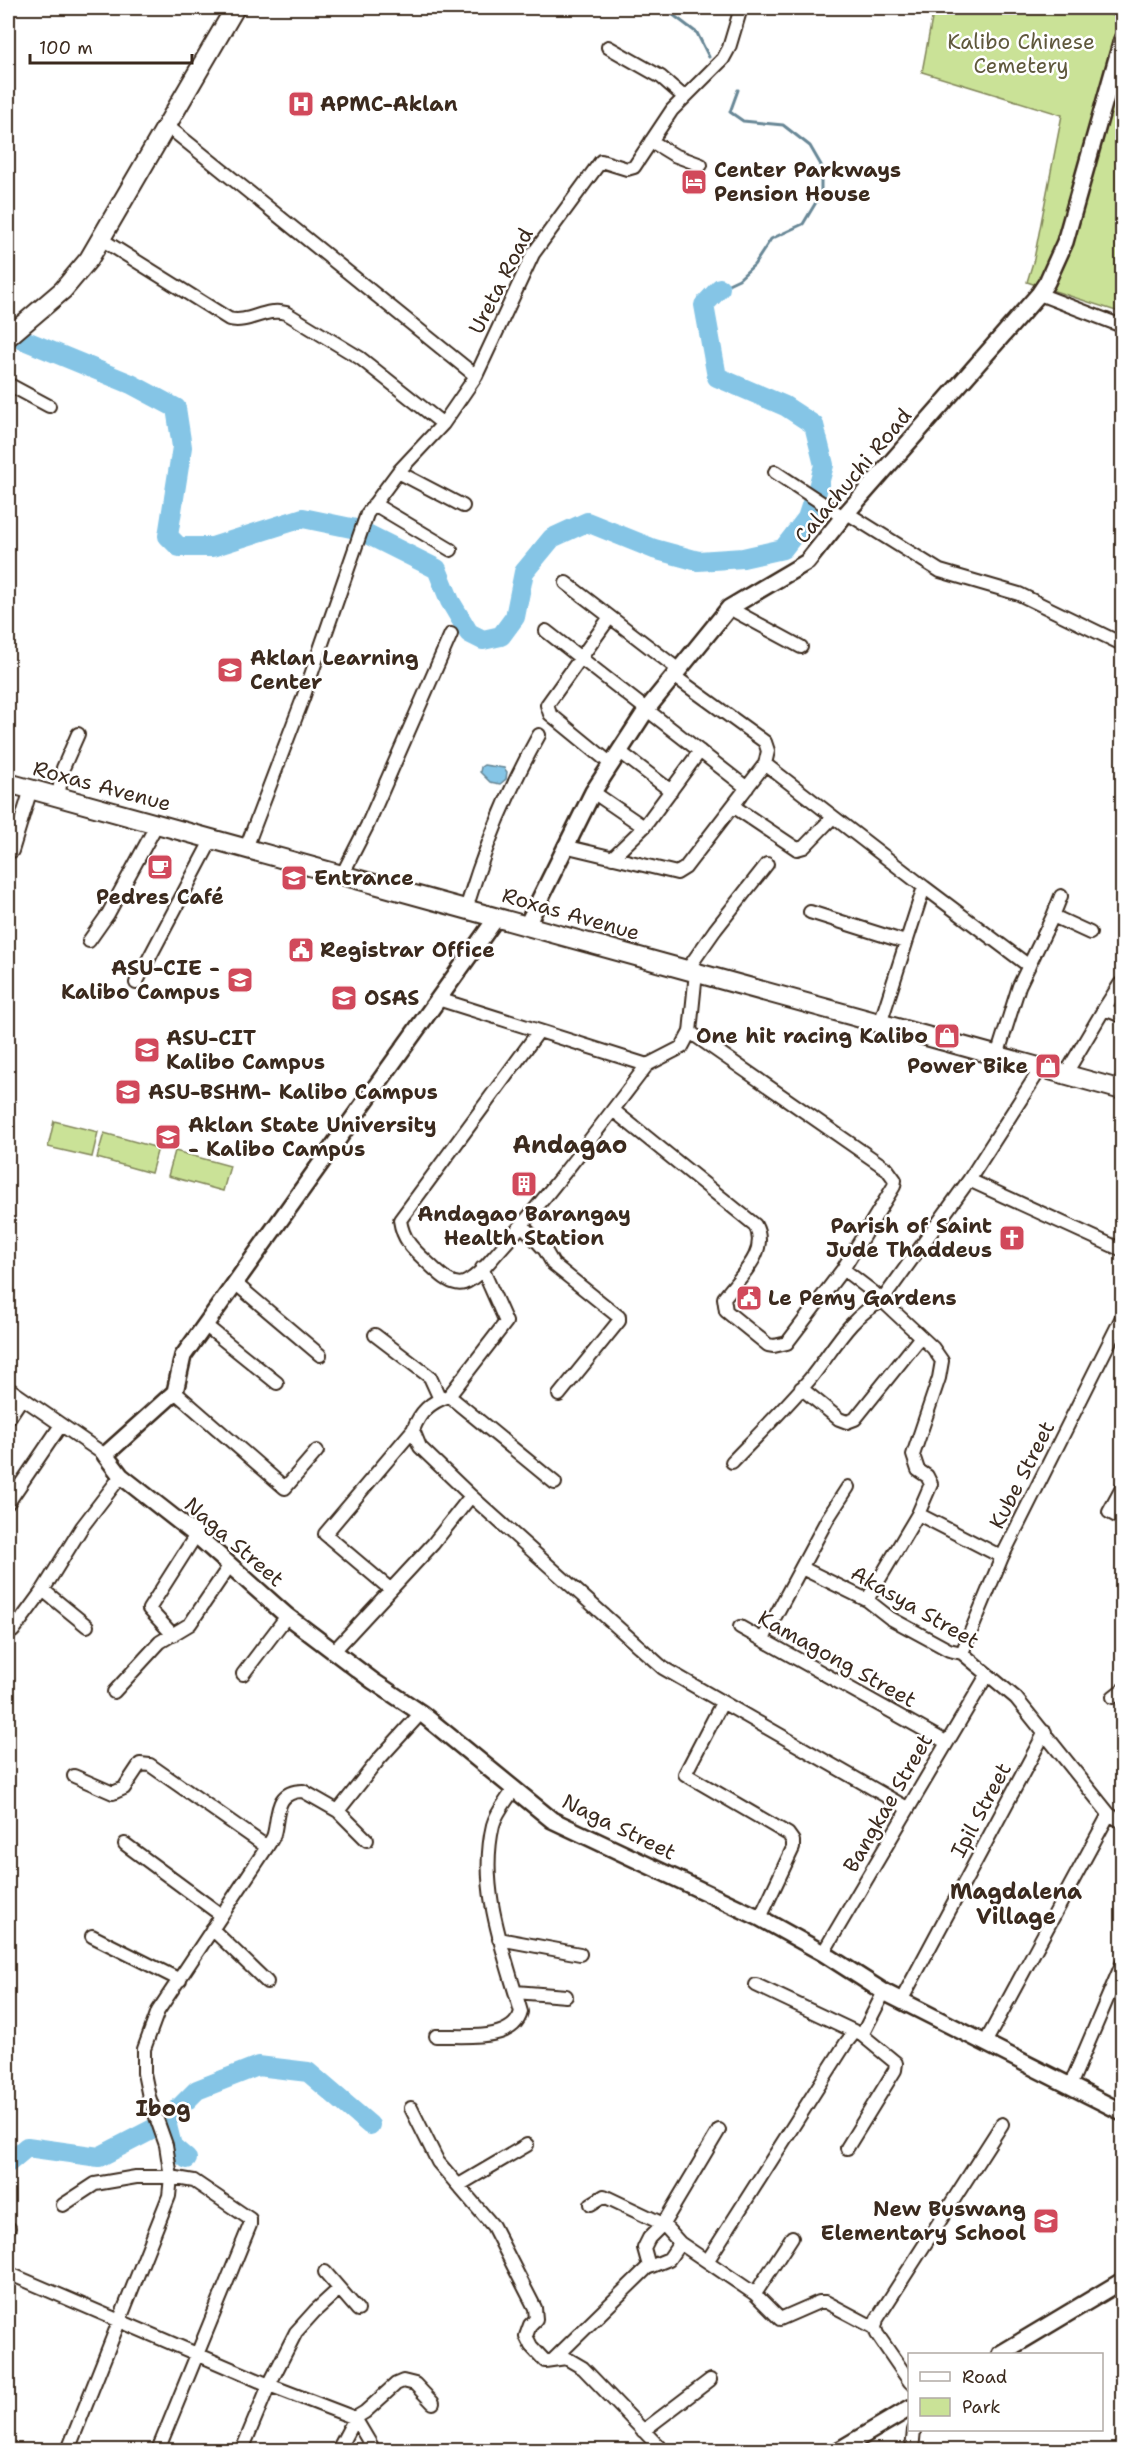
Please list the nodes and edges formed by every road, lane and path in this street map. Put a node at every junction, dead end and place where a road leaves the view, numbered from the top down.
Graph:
1 (235, 8) edge
2 (741, 8) edge
3 (1122, 40) edge
4 (608, 46) dead end
5 (684, 97) junction
6 (166, 125) junction
7 (651, 141) junction
8 (701, 165) dead end
9 (101, 239) junction
10 (1040, 294) junction
11 (1122, 326) edge
12 (8, 338) edge
13 (476, 376) junction
14 (8, 384) edge
15 (49, 406) dead end
16 (442, 424) junction
17 (399, 472) junction
18 (775, 472) dead end
19 (374, 504) junction
20 (463, 506) dead end
21 (845, 515) junction
22 (451, 550) dead end
23 (566, 583) dead end
24 (729, 608) junction
25 (610, 617) junction
26 (546, 631) dead end
27 (451, 634) dead end
28 (1122, 644) edge
29 (801, 647) dead end
30 (581, 658) junction
31 (676, 673) junction
32 (647, 709) junction
33 (78, 734) dead end
34 (538, 735) dead end
35 (700, 751) junction
36 (615, 758) junction
37 (765, 764) junction
38 (8, 783) edge
39 (747, 788) junction
40 (31, 789) junction
41 (671, 791) junction
42 (593, 792) junction
43 (58, 797) junction
44 (733, 806) junction
45 (833, 817) junction
46 (157, 824) junction
47 (644, 827) junction
48 (212, 839) junction
49 (564, 846) junction
50 (246, 848) junction
51 (12, 851) dead end
52 (612, 858) junction
53 (767, 864) dead end
54 (342, 874) junction
55 (924, 887) junction
56 (1061, 896) dead end
57 (466, 909) junction
58 (810, 912) dead end
59 (1053, 916) junction
60 (497, 917) junction
61 (527, 926) junction
62 (1090, 933) dead end
63 (89, 941) dead end
64 (905, 942) junction
65 (1029, 966) junction
66 (691, 971) junction
67 (136, 983) dead end
68 (1120, 984) dead end
69 (438, 999) junction
70 (1104, 1009) junction
71 (1122, 1017) edge
72 (880, 1024) junction
73 (539, 1031) junction
74 (690, 1032) junction
75 (997, 1056) junction
76 (647, 1065) junction
77 (1041, 1068) junction
78 (1065, 1075) junction
79 (1122, 1090) edge
80 (613, 1110) junction
81 (969, 1180) junction
82 (522, 1225) junction
83 (1122, 1250) edge
84 (482, 1268) junction
85 (843, 1269) junction
86 (235, 1283) junction
87 (881, 1302) junction
88 (1122, 1317) edge
89 (205, 1324) junction
90 (375, 1335) dead end
91 (920, 1338) junction
92 (320, 1355) dead end
93 (277, 1383) dead end
94 (8, 1388) edge
95 (801, 1388) junction
96 (175, 1392) junction
97 (559, 1395) dead end
98 (445, 1397) junction
99 (22, 1398) junction
100 (8, 1419) edge
101 (61, 1425) junction
102 (413, 1430) junction
103 (317, 1451) dead end
104 (105, 1455) junction
105 (732, 1462) dead end
106 (121, 1476) junction
107 (555, 1483) dead end
108 (848, 1487) dead end
109 (1122, 1488) edge
110 (471, 1496) junction
111 (8, 1503) edge
112 (918, 1514) junction
113 (1122, 1519) edge
114 (196, 1535) junction
115 (1002, 1557) junction
116 (230, 1565) junction
117 (802, 1568) junction
118 (390, 1589) junction
119 (43, 1590) junction
120 (867, 1600) junction
121 (287, 1616) junction
122 (87, 1626) dead end
123 (740, 1627) dead end
124 (14, 1631) dead end
125 (173, 1635) junction
126 (763, 1639) junction
127 (334, 1651) junction
128 (962, 1653) junction
129 (243, 1674) dead end
130 (987, 1675) junction
131 (114, 1692) dead end
132 (722, 1703) junction
133 (421, 1713) junction
134 (1045, 1732) junction
135 (946, 1743) junction
136 (74, 1776) dead end
137 (514, 1789) junction
138 (907, 1808) junction
139 (338, 1811) junction
140 (1109, 1814) junction
141 (1122, 1822) edge
142 (367, 1840) dead end
143 (125, 1844) dead end
144 (267, 1848) junction
145 (221, 1915) junction
146 (760, 1918) junction
147 (212, 1929) junction
148 (92, 1936) dead end
149 (499, 1939) junction
150 (823, 1953) junction
151 (580, 1954) dead end
152 (1122, 1964) edge
153 (180, 1980) junction
154 (267, 1982) dead end
155 (756, 1984) dead end
156 (515, 1992) junction
157 (884, 1992) junction
158 (566, 1996) dead end
159 (901, 2001) junction
160 (858, 2034) junction
161 (436, 2036) dead end
162 (985, 2043) junction
163 (1070, 2086) junction
164 (411, 2108) dead end
165 (1122, 2112) edge
166 (1002, 2124) dead end
167 (719, 2130) dead end
168 (527, 2145) dead end
169 (847, 2148) dead end
170 (171, 2177) junction
171 (459, 2185) junction
172 (591, 2204) dead end
173 (63, 2205) dead end
174 (663, 2224) junction
175 (792, 2237) dead end
176 (680, 2243) junction
177 (708, 2260) junction
178 (649, 2266) junction
179 (325, 2272) dead end
180 (8, 2274) edge
181 (1122, 2281) edge
182 (339, 2289) junction
183 (755, 2294) junction
184 (358, 2310) dead end
185 (119, 2321) junction
186 (875, 2328) junction
187 (1003, 2353) edge
188 (199, 2355) junction
189 (554, 2360) junction
190 (710, 2380) dead end
191 (908, 2380) edge
192 (269, 2385) junction
193 (433, 2403) dead end
194 (908, 2409) edge
195 (355, 2418) junction
196 (643, 2431) junction
197 (914, 2431) edge
198 (68, 2451) edge
199 (158, 2451) edge
200 (242, 2451) edge
201 (338, 2451) edge
202 (374, 2451) edge
203 (662, 2451) edge
204 (839, 2451) edge
205 (912, 2451) edge

1 - 6 main road
2 - 5 street, Ureta Road
3 - 10 street, Calachuchi Road
4 - 5 street
5 - 7 street, Ureta Road
6 - 9 main road
6 - 13 street
7 - 8 street
7 - 13 street, Ureta Road
9 - 12 main road
9 - 16 street
10 - 11 street
10 - 21 street, Calachuchi Road
13 - 16 street
14 - 15 street
16 - 17 street
17 - 19 street
17 - 20 street
18 - 21 street
19 - 22 street
19 - 50 street
21 - 24 street, Calachuchi Road
21 - 28 street
23 - 25 street
24 - 29 street
24 - 31 street, Calachuchi Road
25 - 30 street
25 - 31 street
26 - 30 street
27 - 54 street
30 - 32 street
30 - 36 street
31 - 32 street, Calachuchi Road
31 - 37 street
32 - 35 street
32 - 36 street, Calachuchi Road
33 - 43 street
34 - 57 street
35 - 39 street
35 - 41 street
36 - 41 street
36 - 42 street, Calachuchi Road
37 - 39 street
37 - 45 street
38 - 40 main road, Roxas Avenue
39 - 44 street
40 - 43 main road, Roxas Avenue
40 - 51 street
41 - 47 street
42 - 47 street
42 - 49 street, Calachuchi Road
43 - 46 main road, Roxas Avenue
44 - 45 street
44 - 52 street
45 - 55 street
46 - 48 main road, Roxas Avenue
46 - 63 street
47 - 52 street
48 - 50 main road, Roxas Avenue
48 - 67 street
49 - 52 street
49 - 61 street, Calachuchi Road
50 - 54 main road, Roxas Avenue
53 - 66 street
54 - 57 main road, Roxas Avenue
55 - 64 street
55 - 65 street
56 - 59 street
57 - 60 main road, Roxas Avenue
58 - 64 street
59 - 62 street
59 - 65 street
60 - 61 main road, Roxas Avenue
60 - 69 street
61 - 66 main road, Roxas Avenue
64 - 72 street
65 - 75 street
66 - 72 main road, Roxas Avenue
66 - 74 street
68 - 70 street
69 - 73 street
69 - 86 street
70 - 71 street
70 - 78 street
72 - 75 main road, Roxas Avenue
73 - 76 street
73 - 84 street
74 - 76 street
74 - 85 street
75 - 77 main road, Roxas Avenue
76 - 80 street
77 - 78 main road, Roxas Avenue
77 - 81 street
78 - 79 main road, Roxas Avenue
80 - 82 street
80 - 85 street
81 - 83 street
81 - 87 street
82 - 84 street
82 - 97 street
84 - 98 street
85 - 87 street
86 - 89 street
86 - 92 street
87 - 91 street
87 - 95 street
88 - 115 street, Kube Street
89 - 93 street
89 - 96 street
90 - 98 street
91 - 95 street
91 - 112 street
94 - 99 street
95 - 105 street
96 - 103 street
96 - 104 street
98 - 102 street
98 - 107 street
99 - 100 street
99 - 101 street
101 - 104 street
101 - 111 street
102 - 110 street
102 - 118 street
104 - 106 street, Naga Street
106 - 114 street, Naga Street
106 - 119 street
108 - 117 street
109 - 113 street
110 - 118 street
110 - 132 street
112 - 115 street
112 - 120 street
114 - 116 street, Naga Street
114 - 125 street
115 - 128 street, Kube Street
116 - 121 street, Naga Street
116 - 125 street
117 - 120 street, Akasya Street
117 - 126 street
118 - 127 street
119 - 122 street
119 - 124 street
120 - 128 street, Akasya Street
121 - 127 street, Naga Street
121 - 129 street
123 - 126 street, Kamagong Street
125 - 131 street
126 - 135 street, Kamagong Street
127 - 133 street, Naga Street
128 - 130 street, Akasya Street
130 - 134 street, Akasya Street
130 - 135 street, Bangkae Street
132 - 138 street
132 - 146 street
133 - 137 street, Naga Street
133 - 139 street
134 - 140 street, Akasya Street
134 - 159 street, Ipil Street
135 - 138 street, Bangkae Street
136 - 144 street
137 - 146 street, Naga Street
137 - 149 street
138 - 150 street, Bangkae Street
139 - 142 street
139 - 144 street
140 - 141 street, Akasya Street
140 - 162 street
143 - 145 street
144 - 145 street
145 - 147 street
146 - 150 street, Naga Street
147 - 153 street
147 - 154 street
148 - 153 street
149 - 151 street
149 - 156 street
150 - 157 street, Naga Street
152 - 163 street
153 - 170 street
155 - 160 street
156 - 158 street
156 - 161 street
157 - 159 street, Naga Street
157 - 160 street
159 - 162 street, Naga Street
160 - 169 street
160 - 177 street
162 - 163 street, Naga Street
163 - 165 street, Naga Street
164 - 171 street
166 - 186 street
167 - 174 street
168 - 171 street
170 - 173 street
170 - 185 street
170 - 188 street
171 - 189 street
172 - 174 street
174 - 176 street
174 - 178 street
175 - 183 street
176 - 177 street
176 - 178 street
177 - 183 street
178 - 189 street
179 - 182 street
180 - 185 street
181 - 187 street
182 - 184 street
182 - 192 street
183 - 186 street
185 - 188 street
185 - 198 street
186 - 191 street
188 - 192 street
188 - 199 street
189 - 196 street
190 - 196 street
192 - 195 street
192 - 200 street
193 - 195 street
194 - 204 street
195 - 201 street
195 - 202 street
196 - 203 street
197 - 205 street

